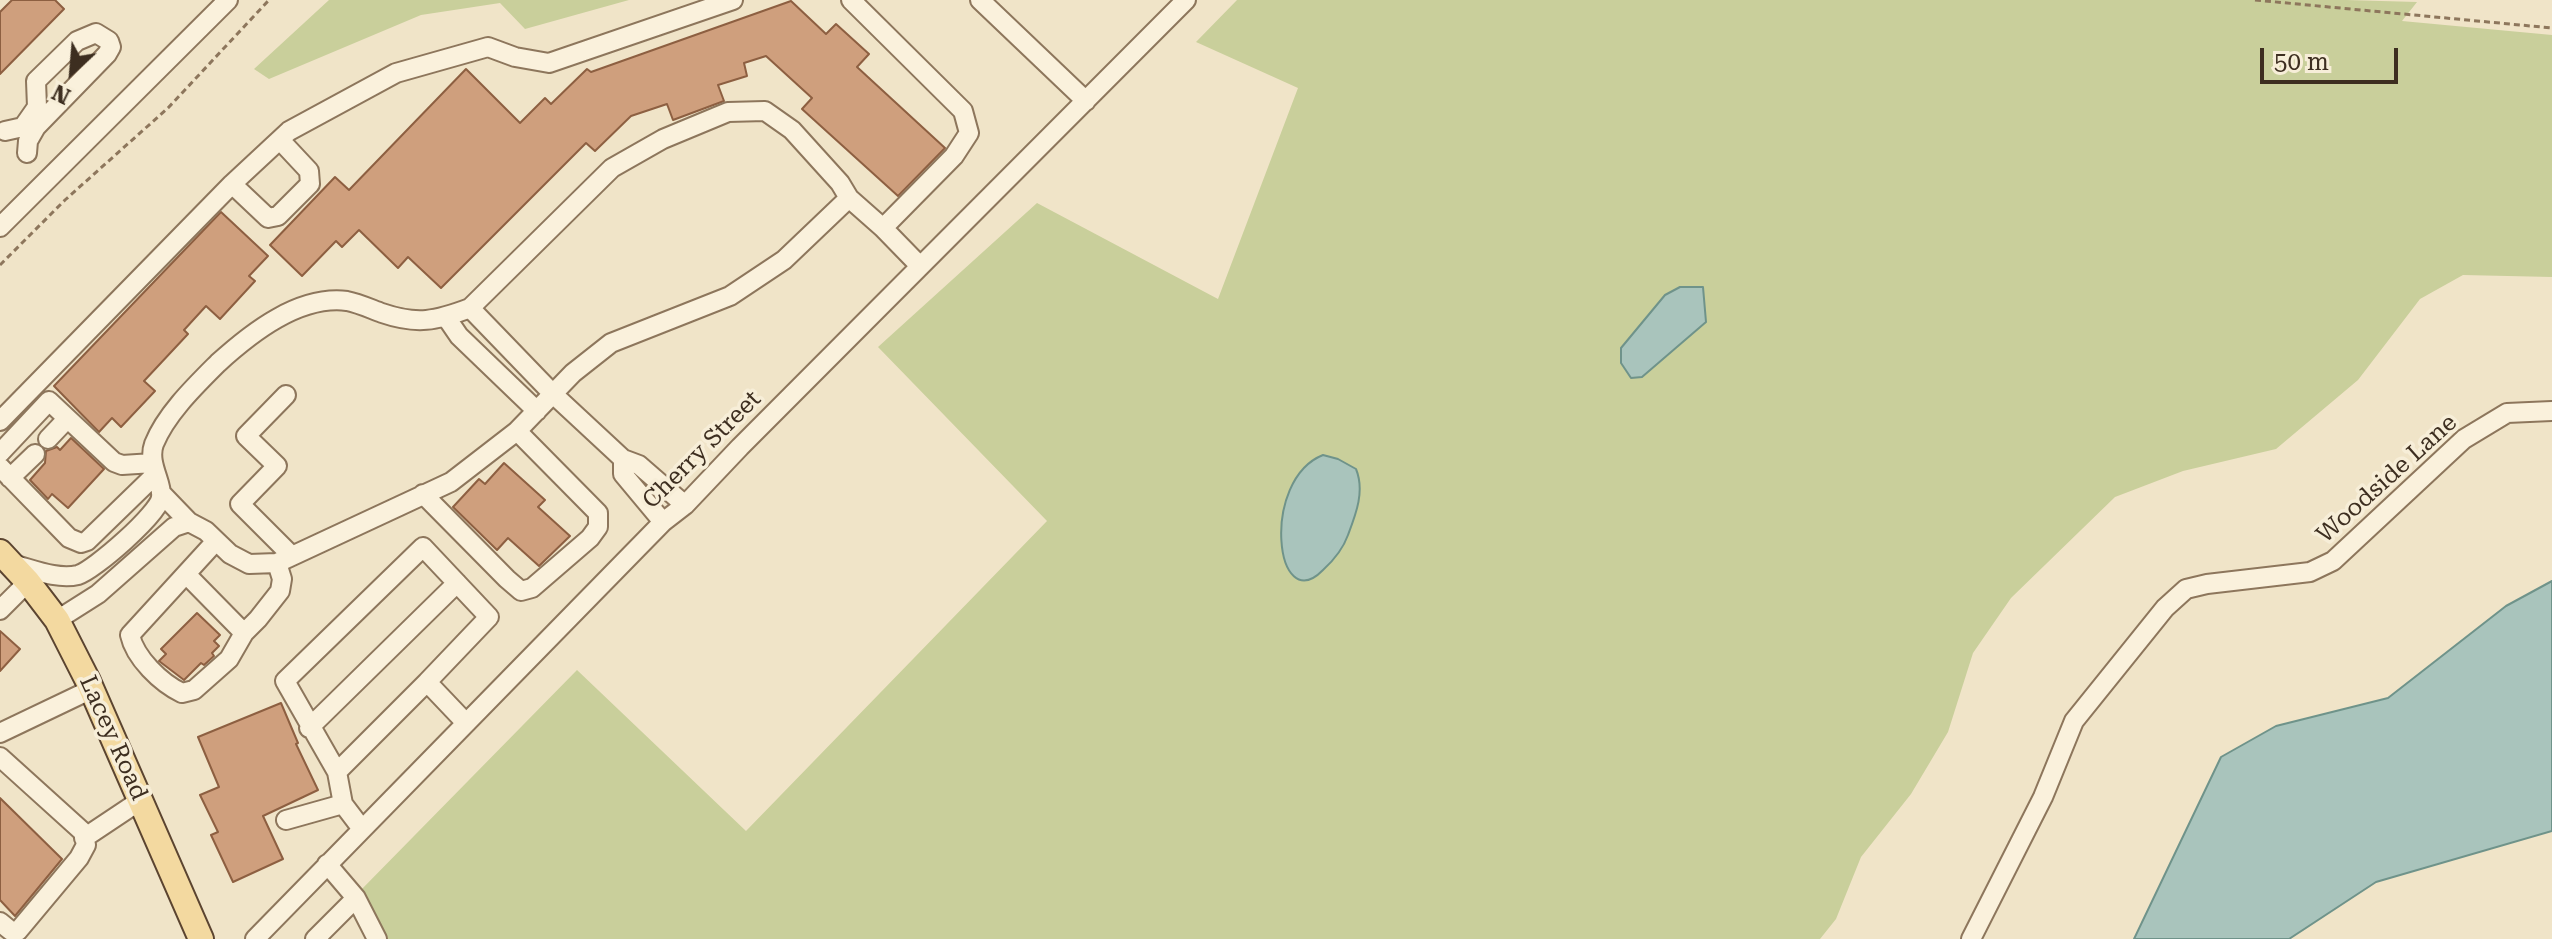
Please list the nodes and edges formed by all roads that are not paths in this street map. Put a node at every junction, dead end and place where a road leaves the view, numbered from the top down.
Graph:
1 (228, 0) edge
2 (733, 0) edge
3 (980, 0) edge
4 (1186, 0) edge
5 (859, 3) edge
6 (1086, 101) junction
7 (2, 129) edge
8 (280, 140) junction
9 (27, 153) junction
10 (50, 177) junction
11 (232, 184) junction
12 (849, 198) junction
13 (4, 215) edge
14 (883, 228) junction
15 (920, 266) junction
16 (470, 308) junction
17 (446, 317) junction
18 (553, 394) junction
19 (286, 395) dead end
20 (537, 411) junction
21 (2552, 411) edge
22 (67, 419) junction
23 (0, 421) edge
24 (517, 431) junction
25 (48, 439) dead end
26 (0, 453) edge
27 (35, 454) dead end
28 (623, 459) junction
29 (154, 470) junction
30 (5, 472) edge
31 (162, 494) junction
32 (423, 494) junction
33 (685, 505) junction
34 (189, 522) junction
35 (663, 522) junction
36 (216, 541) junction
37 (284, 559) junction
38 (9, 564) edge
39 (186, 574) junction
40 (457, 583) junction
41 (0, 610) edge
42 (57, 620) junction
43 (244, 633) junction
44 (427, 682) junction
45 (92, 689) junction
46 (466, 723) junction
47 (309, 728) junction
48 (0, 733) edge
49 (0, 757) edge
50 (337, 772) junction
51 (141, 800) junction
52 (343, 804) junction
53 (286, 820) dead end
54 (362, 829) junction
55 (84, 838) junction
56 (327, 864) junction
57 (356, 898) junction
58 (1, 924) edge
59 (201, 939) edge
60 (255, 939) edge
61 (315, 939) edge
62 (377, 939) edge
63 (1971, 939) edge

1 - 10 street
2 - 8 street
3 - 6 street
4 - 6 street, Cherry Street
5 - 14 street
6 - 15 street, Cherry Street
7 - 9 street
7 - 9 street
8 - 11 street
8 - 11 street
9 - 10 street
10 - 13 street
11 - 23 street
12 - 14 street
12 - 16 street
12 - 18 street
14 - 15 street
15 - 33 street, Cherry Street
16 - 17 street
16 - 18 street
17 - 20 street
17 - 29 street
18 - 20 street
18 - 28 street
19 - 37 street
20 - 24 street
21 - 63 street, Woodside Lane
22 - 25 street
22 - 26 street
22 - 29 street
24 - 32 street
24 - 32 street
27 - 30 street
28 - 33 street
28 - 35 street
29 - 30 street
29 - 31 street
31 - 34 street
31 - 38 street
32 - 37 street
33 - 35 street, Cherry Street
34 - 36 street
34 - 42 street
35 - 46 street, Cherry Street
36 - 37 street
36 - 39 street
37 - 43 street
38 - 41 street
38 - 42 main road, Lacey Road
39 - 43 street
39 - 43 street
40 - 44 street
40 - 47 street
40 - 47 street
42 - 45 main road, Lacey Road
44 - 46 street
44 - 50 street
45 - 48 street
45 - 51 main road, Lacey Road
46 - 54 street, Cherry Street
47 - 50 street
49 - 55 street
50 - 52 street
51 - 55 street
51 - 59 main road, Lacey Road
52 - 53 street
52 - 54 street
54 - 56 street, Cherry Street
55 - 58 street
56 - 57 street
56 - 60 street, Cherry Street
57 - 61 street
57 - 62 street

